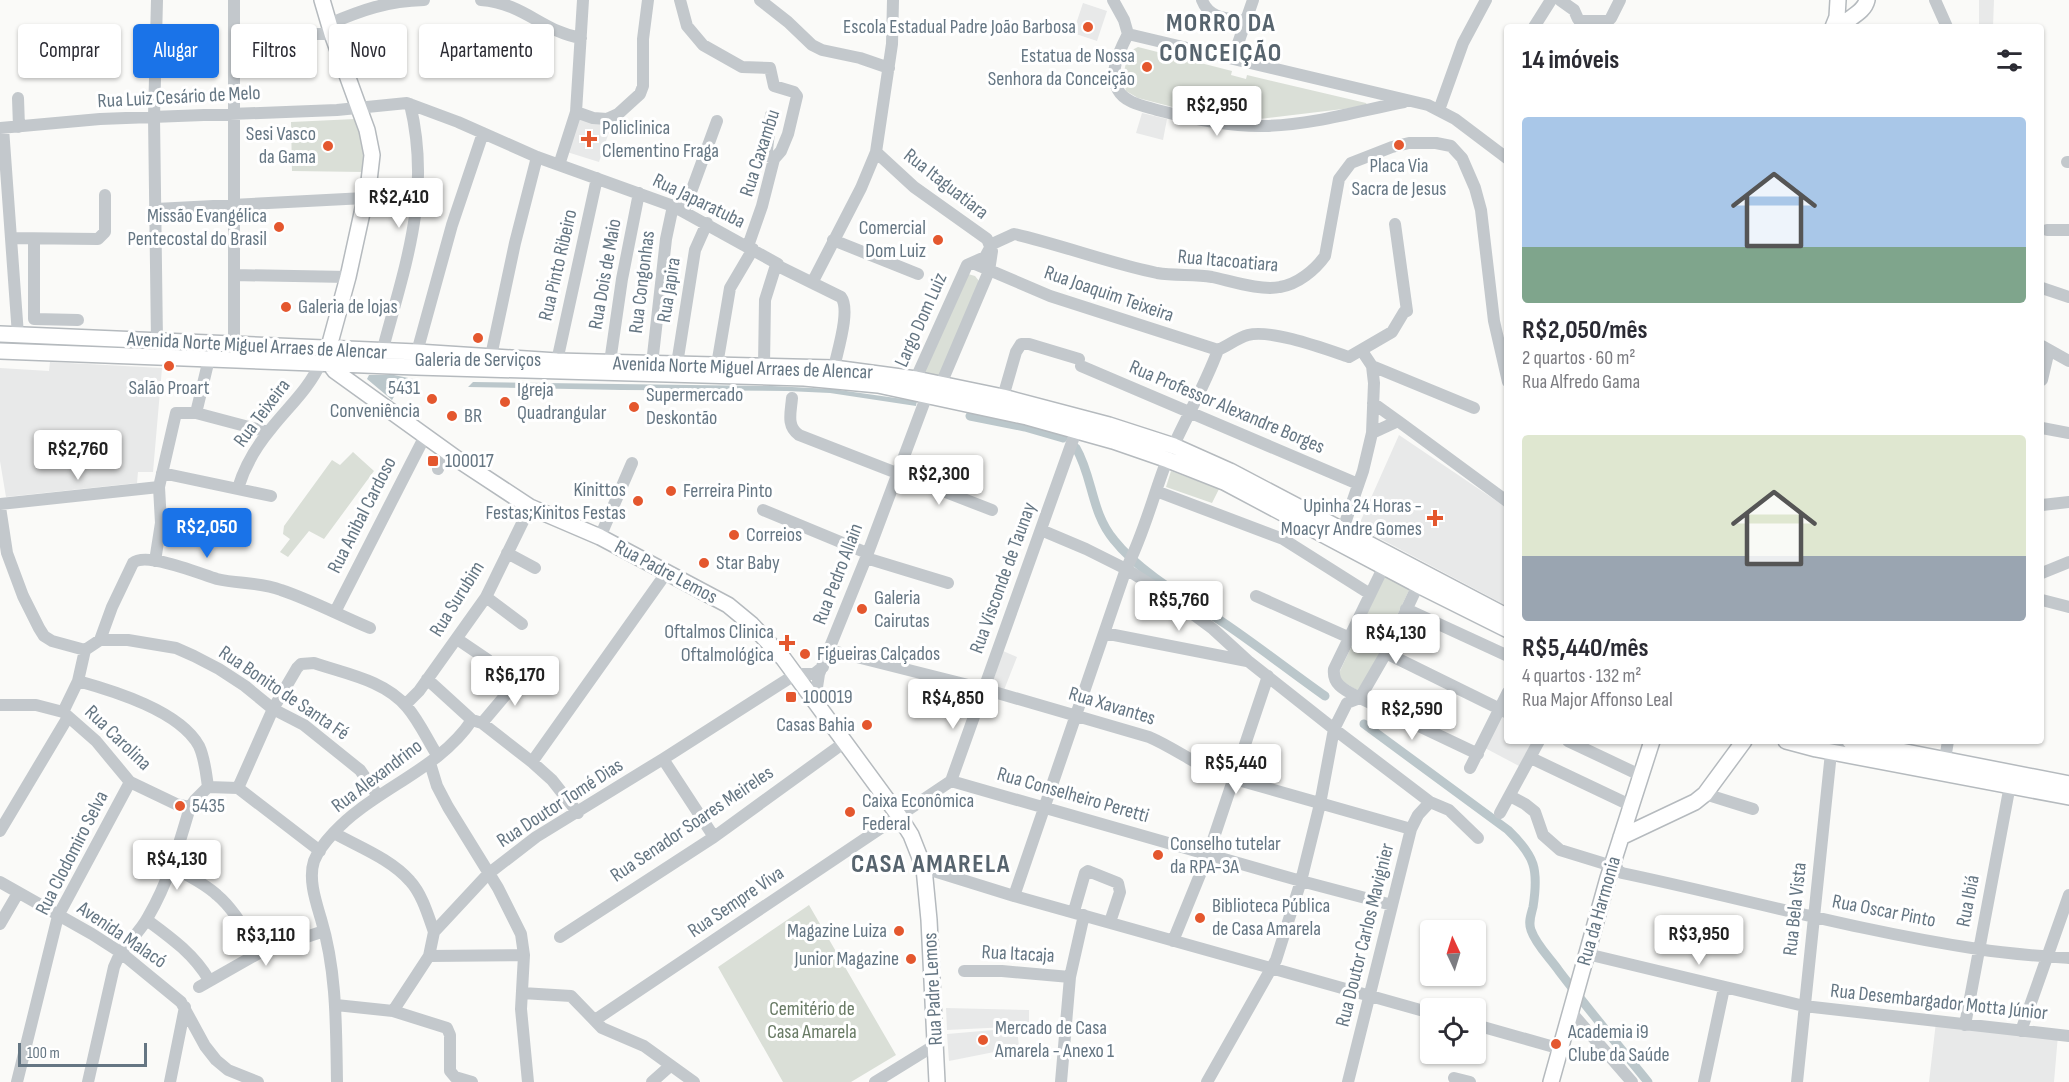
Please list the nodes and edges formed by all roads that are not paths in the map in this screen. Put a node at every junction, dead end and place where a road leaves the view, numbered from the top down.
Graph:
1 (157, 0) edge
2 (234, 0) edge
3 (322, 0) edge
4 (424, 0) edge
5 (481, 0) edge
6 (583, 0) edge
7 (648, 0) edge
8 (680, 0) edge
9 (760, 0) edge
10 (893, 0) edge
11 (1113, 0) edge
12 (1202, 0) edge
13 (1251, 0) edge
14 (1486, 0) edge
15 (1551, 0) edge
16 (1560, 0) edge
17 (1620, 0) edge
18 (1869, 0) edge
19 (1935, 0) edge
20 (1838, 1) edge
21 (1856, 14) junction
22 (1245, 21) junction
23 (234, 24) edge
24 (339, 24) edge
25 (1536, 24) edge
26 (1600, 24) edge
27 (1605, 24) edge
28 (1834, 24) edge
29 (1843, 24) edge
30 (1946, 24) edge
31 (329, 25) edge
32 (1128, 34) junction
33 (581, 38) junction
34 (1233, 58) junction
35 (889, 68) junction
36 (234, 78) edge
37 (349, 78) edge
38 (18, 98) dead end
39 (1408, 101) junction
40 (410, 104) junction
41 (360, 108) junction
42 (1439, 110) junction
43 (576, 112) junction
44 (234, 113) junction
45 (771, 115) dead end
46 (154, 117) junction
47 (717, 121) dead end
48 (1462, 124) junction
49 (19, 127) junction
50 (2, 128) edge
51 (483, 133) junction
52 (1455, 148) junction
53 (876, 152) junction
54 (1504, 156) edge
55 (537, 157) junction
56 (774, 159) junction
57 (559, 165) junction
58 (597, 178) junction
59 (639, 192) junction
60 (105, 195) dead end
61 (365, 198) junction
62 (233, 205) junction
63 (679, 208) junction
64 (156, 209) junction
65 (707, 224) junction
66 (1395, 224) dead end
67 (2048, 230) dead end
68 (2069, 230) edge
69 (12, 238) junction
70 (34, 239) junction
71 (833, 240) junction
72 (990, 245) junction
73 (750, 248) junction
74 (969, 264) junction
75 (776, 265) junction
76 (989, 271) junction
77 (918, 274) dead end
78 (234, 275) junction
79 (348, 277) junction
80 (812, 282) junction
81 (2044, 289) edge
82 (2069, 297) edge
83 (78, 320) dead end
84 (0, 334) edge
85 (18, 335) junction
86 (157, 341) junction
87 (234, 344) junction
88 (2045, 348) edge
89 (1218, 350) junction
90 (0, 351) edge
91 (1362, 351) junction
92 (382, 352) junction
93 (417, 352) junction
94 (491, 357) junction
95 (326, 358) junction
96 (209, 359) junction
97 (557, 361) junction
98 (2069, 361) edge
99 (461, 362) joint
100 (610, 362) junction
101 (366, 364) junction
102 (652, 364) junction
103 (677, 364) junction
104 (717, 365) junction
105 (764, 365) junction
106 (1504, 365) edge
107 (1372, 366) junction
108 (834, 368) junction
109 (925, 387) junction
110 (364, 392) junction
111 (1003, 397) junction
112 (792, 398) dead end
113 (1373, 403) junction
114 (1474, 408) dead end
115 (1191, 412) junction
116 (196, 413) junction
117 (1398, 421) junction
118 (2044, 429) edge
119 (1076, 431) junction
120 (268, 432) junction
121 (1372, 433) junction
122 (2069, 433) edge
123 (425, 436) junction
124 (445, 451) junction
125 (1173, 453) junction
126 (632, 463) dead end
127 (438, 469) dead end
128 (162, 473) junction
129 (897, 474) junction
130 (1358, 484) junction
131 (159, 487) junction
132 (238, 488) junction
133 (1156, 491) junction
134 (271, 496) dead end
135 (1504, 499) edge
136 (2069, 502) edge
137 (2044, 505) edge
138 (0, 506) edge
139 (530, 507) junction
140 (763, 510) dead end
141 (992, 510) dead end
142 (1343, 529) junction
143 (1041, 530) junction
144 (600, 537) junction
145 (507, 553) junction
146 (867, 555) junction
147 (155, 561) junction
148 (2069, 562) edge
149 (1128, 566) junction
150 (1384, 566) junction
151 (535, 568) dead end
152 (667, 572) junction
153 (2044, 572) edge
154 (948, 583) dead end
155 (1418, 585) junction
156 (1370, 594) junction
157 (1256, 596) dead end
158 (486, 597) junction
159 (2044, 601) edge
160 (2069, 607) edge
161 (1406, 609) junction
162 (335, 612) junction
163 (1504, 617) edge
164 (1504, 617) edge
165 (522, 624) dead end
166 (1504, 627) edge
167 (1504, 627) edge
168 (370, 628) dead end
169 (1104, 633) junction
170 (1350, 638) junction
171 (457, 639) junction
172 (100, 640) junction
173 (85, 650) junction
174 (829, 650) junction
175 (1386, 653) junction
176 (1504, 654) edge
177 (488, 660) dead end
178 (1248, 661) junction
179 (823, 667) junction
180 (525, 672) dead end
181 (796, 674) junction
182 (1268, 676) junction
183 (427, 679) junction
184 (78, 681) junction
185 (984, 689) junction
186 (1360, 698) junction
187 (815, 700) junction
188 (0, 705) edge
189 (405, 705) junction
190 (273, 709) junction
191 (1503, 711) edge
192 (65, 714) junction
193 (1076, 715) junction
194 (477, 722) junction
195 (1336, 724) junction
196 (845, 742) junction
197 (1538, 744) edge
198 (1574, 744) edge
199 (1651, 744) edge
200 (1742, 744) edge
201 (1827, 744) edge
202 (1836, 744) edge
203 (1841, 744) edge
204 (1866, 744) edge
205 (1948, 744) edge
206 (1478, 754) junction
207 (1531, 758) junction
208 (434, 759) junction
209 (663, 759) junction
210 (1945, 759) junction
211 (532, 762) junction
212 (1470, 768) dead end
213 (1642, 776) junction
214 (1234, 778) junction
215 (130, 782) junction
216 (951, 782) junction
217 (2069, 784) edge
218 (2010, 785) junction
219 (208, 787) junction
220 (238, 788) junction
221 (2069, 793) edge
222 (1705, 794) junction
223 (378, 796) junction
224 (1510, 796) junction
225 (1430, 802) junction
226 (1320, 804) junction
227 (1632, 806) junction
228 (190, 807) junction
229 (1043, 808) junction
230 (1753, 809) dead end
231 (578, 813) junction
232 (1500, 813) dead end
233 (899, 816) junction
234 (1411, 829) junction
235 (0, 831) edge
236 (334, 833) junction
237 (714, 837) junction
238 (1621, 837) junction
239 (1478, 838) dead end
240 (320, 851) junction
241 (1208, 855) junction
242 (172, 867) junction
243 (924, 868) junction
244 (1614, 869) junction
245 (488, 874) junction
246 (1301, 881) junction
247 (0, 882) edge
248 (18, 893) junction
249 (2069, 895) edge
250 (1014, 896) junction
251 (1392, 904) junction
252 (1079, 913) junction
253 (58, 916) junction
254 (1814, 917) junction
255 (147, 920) junction
256 (1110, 922) junction
257 (0, 924) edge
258 (324, 931) junction
259 (434, 932) junction
260 (560, 937) dead end
261 (1173, 941) junction
262 (1979, 950) junction
263 (120, 952) junction
264 (259, 953) junction
265 (1587, 954) junction
266 (524, 955) junction
267 (429, 956) junction
268 (2048, 957) junction
269 (2069, 958) edge
270 (1274, 968) junction
271 (964, 971) dead end
272 (1070, 977) junction
273 (1724, 988) junction
274 (522, 993) junction
275 (1370, 995) junction
276 (336, 1005) junction
277 (1804, 1006) junction
278 (185, 1007) junction
279 (1420, 1009) edge
280 (393, 1011) junction
281 (1571, 1012) junction
282 (595, 1020) junction
283 (1965, 1025) junction
284 (1486, 1028) edge
285 (2021, 1031) junction
286 (2069, 1036) edge
287 (935, 1045) junction
288 (1561, 1049) junction
289 (670, 1066) junction
290 (1454, 1078) dead end
291 (17, 1082) edge
292 (88, 1082) edge
293 (170, 1082) edge
294 (258, 1082) edge
295 (337, 1082) edge
296 (472, 1082) edge
297 (528, 1082) edge
298 (652, 1082) edge
299 (694, 1082) edge
300 (875, 1082) edge
301 (937, 1082) edge
302 (1061, 1082) edge
303 (1207, 1082) edge
304 (1348, 1082) edge
305 (1470, 1082) edge
306 (1551, 1082) edge
307 (1632, 1082) edge
308 (1704, 1082) edge
309 (1797, 1082) edge

1 - 46 street
2 - 23 street
3 - 31 main road
4 - 24 street
5 - 33 street
6 - 33 street
7 - 43 street
8 - 56 street, Rua Caxambu
9 - 35 street
10 - 35 street
11 - 32 street
12 - 22 street
13 - 22 street
14 - 42 street
15 - 25 street
16 - 26 street
17 - 27 street
18 - 21 main road
19 - 30 street
20 - 21 main road
20 - 28 main road
21 - 29 main road
22 - 34 street
32 - 34 street
32 - 39 street
33 - 43 street
34 - 39 street
35 - 53 street
36 - 44 street
37 - 41 main road
38 - 49 street
39 - 42 street
40 - 41 street, Rua Japaratuba
40 - 51 street, Rua Japaratuba
40 - 92 street
41 - 44 street, Rua Luiz Cesário de Melo
41 - 61 main road
42 - 48 street
43 - 57 street
44 - 46 street, Rua Luiz Cesário de Melo
44 - 62 street
45 - 56 street
46 - 49 street, Rua Luiz Cesário de Melo
46 - 64 street
47 - 63 street, Rua Congonhas
48 - 52 street
48 - 54 street
49 - 50 street, Rua Luiz Cesário de Melo
50 - 69 street
51 - 55 street, Rua Japaratuba
51 - 93 street
52 - 72 street, Rua Itacoatiara
52 - 106 street
53 - 71 street
53 - 72 street, Rua Itaguatiara
55 - 57 street, Rua Japaratuba
55 - 94 street
56 - 73 street, Rua Caxambu
57 - 58 street, Rua Japaratuba
58 - 59 street, Rua Japaratuba
58 - 97 street, Rua Pinto Ribeiro
59 - 63 street, Rua Japaratuba
59 - 100 street, Rua Dois de Maio
60 - 70 street
61 - 62 street
61 - 79 main road
62 - 64 street
62 - 78 street
63 - 65 street, Rua Japaratuba
63 - 102 street, Rua Congonhas
64 - 86 street
65 - 73 street, Rua Japaratuba
65 - 103 street, Rua Japira
66 - 91 street
67 - 68 street
69 - 70 street
69 - 85 street
70 - 83 street
71 - 77 street
71 - 80 street
72 - 74 street, Largo Dom Luiz
72 - 76 street
73 - 75 street, Rua Japaratuba
73 - 104 street, Rua Caxambu
74 - 76 street, Rua Joaquim Teixeira
74 - 109 street, Largo Dom Luiz
75 - 80 street, Rua Japaratuba
75 - 105 street
76 - 89 street, Rua Joaquim Teixeira
76 - 109 street
78 - 79 street
78 - 87 street
79 - 95 main road
80 - 108 street, Rua Japaratuba
81 - 82 street
84 - 85 main road, Avenida Norte Miguel Arraes de Alencar
85 - 86 main road, Avenida Norte Miguel Arraes de Alencar
86 - 87 main road, Avenida Norte Miguel Arraes de Alencar
87 - 95 main road, Avenida Norte Miguel Arraes de Alencar
88 - 98 street
89 - 91 street
89 - 115 street
90 - 96 main road, Avenida Norte Miguel Arraes de Alencar
91 - 107 street
92 - 93 main road, Avenida Norte Miguel Arraes de Alencar
92 - 95 main road, Avenida Norte Miguel Arraes de Alencar
93 - 94 main road, Avenida Norte Miguel Arraes de Alencar
94 - 97 main road, Avenida Norte Miguel Arraes de Alencar
95 - 96 main road, Avenida Norte Miguel Arraes de Alencar
95 - 101 main road, Avenida Norte Miguel Arraes de Alencar
95 - 110 main road, Rua Padre Lemos
95 - 120 street, Rua Teixeira
96 - 116 street
97 - 100 main road, Avenida Norte Miguel Arraes de Alencar
99 - 99 street
100 - 102 main road, Avenida Norte Miguel Arraes de Alencar
101 - 109 main road, Avenida Norte Miguel Arraes de Alencar
101 - 110 main road
102 - 103 main road, Avenida Norte Miguel Arraes de Alencar
103 - 104 main road, Avenida Norte Miguel Arraes de Alencar
104 - 105 main road, Avenida Norte Miguel Arraes de Alencar
105 - 108 main road, Avenida Norte Miguel Arraes de Alencar
107 - 113 street
107 - 114 street
108 - 109 main road, Avenida Norte Miguel Arraes de Alencar
109 - 109 street
109 - 111 main road, Avenida Norte Miguel Arraes de Alencar
109 - 119 main road, Avenida Norte Miguel Arraes de Alencar
109 - 129 street, Rua Pedro Allain
110 - 123 main road, Rua Padre Lemos
111 - 115 street, Rua Professor Alexandre Borges
111 - 125 main road, Avenida Norte Miguel Arraes de Alencar
112 - 129 street
113 - 117 street
113 - 121 street
115 - 125 street
115 - 130 street, Rua Professor Alexandre Borges
116 - 120 street
116 - 128 street
117 - 121 street
117 - 135 street
118 - 122 street
119 - 125 main road, Avenida Norte Miguel Arraes de Alencar
119 - 143 street, Rua Visconde de Taunay
120 - 132 street, Rua Teixeira
121 - 130 street
123 - 124 main road, Rua Padre Lemos
123 - 162 street, Rua Anibal Cardoso
124 - 127 street
124 - 139 main road, Rua Padre Lemos
125 - 125 street
125 - 133 street
125 - 142 main road, Avenida Norte Miguel Arraes de Alencar
125 - 150 main road, Avenida Norte Miguel Arraes de Alencar
126 - 144 street
128 - 131 street
128 - 132 street
129 - 141 street
129 - 146 street, Rua Pedro Allain
130 - 142 street
131 - 138 street
131 - 147 street
132 - 134 street
133 - 149 street
133 - 156 street
136 - 137 street
138 - 173 street
139 - 144 main road, Rua Padre Lemos
139 - 145 street, Rua Surubim
140 - 146 street
142 - 163 main road, Avenida Norte Miguel Arraes de Alencar
143 - 149 street
143 - 185 street, Rua Visconde de Taunay
144 - 152 main road, Rua Padre Lemos
145 - 151 street
145 - 158 street, Rua Surubim
146 - 154 street
146 - 174 street, Rua Pedro Allain
147 - 162 street
147 - 172 street
148 - 153 street
149 - 169 street
149 - 178 street
150 - 155 main road, Avenida Norte Miguel Arraes de Alencar
150 - 156 street
152 - 181 main road, Rua Padre Lemos
152 - 211 street
155 - 161 street
155 - 167 main road, Avenida Norte Miguel Arraes de Alencar
156 - 170 street
157 - 170 street
158 - 165 street
158 - 171 street, Rua Surubim
159 - 160 street
161 - 175 street
161 - 176 street
162 - 168 street
164 - 166 street
169 - 178 street
169 - 193 street
170 - 186 street
171 - 177 street
171 - 183 street, Rua Surubim
172 - 173 street
172 - 190 street, Rua Bonito de Santa Fé
173 - 184 street
174 - 179 street, Rua Pedro Allain
174 - 185 street, Rua Xavantes
175 - 186 street
175 - 191 street
178 - 182 street
179 - 181 street
179 - 187 street, Rua Pedro Allain
180 - 194 street, Rua Alexandrino
181 - 187 main road, Rua Padre Lemos
181 - 209 street, Rua Doutor Tomé Dias
182 - 195 street
182 - 214 street
183 - 189 street, Rua Surubim
183 - 194 street
184 - 192 street
184 - 219 street
185 - 193 street, Rua Xavantes
185 - 216 street, Rua Visconde de Taunay
186 - 195 street
186 - 206 street
187 - 196 main road, Rua Padre Lemos
188 - 192 street, Rua Carolina
189 - 190 street
189 - 208 street
190 - 220 street
190 - 223 street, Rua Bonito de Santa Fé
191 - 206 street
192 - 215 street, Rua Carolina
192 - 235 street
193 - 214 street, Rua Xavantes
193 - 229 street
194 - 208 street, Rua Alexandrino
194 - 211 street
195 - 225 street
195 - 226 street
196 - 233 main road, Rua Padre Lemos
196 - 237 street, Rua Senador Soares Meireles
197 - 207 street
198 - 213 street
199 - 213 main road, Rua da Harmonia
200 - 222 main road
201 - 218 main road
201 - 254 street, Rua Bela Vista
202 - 221 street
203 - 221 street
204 - 210 main road
205 - 210 street
206 - 212 street
207 - 224 street
207 - 227 street
208 - 223 street, Rua Alexandrino
208 - 245 street
209 - 231 street, Rua Doutor Tomé Dias
209 - 237 street
210 - 217 main road
211 - 231 street
213 - 227 main road, Rua da Harmonia
214 - 226 street, Rua Xavantes
214 - 241 street
215 - 228 street, Rua Carolina
215 - 253 street, Rua Clodomiro Selva
216 - 229 street, Rua Conselheiro Peretti
216 - 233 street
218 - 221 main road
218 - 262 street, Rua Ibiá
219 - 220 street
219 - 228 street
220 - 240 street
222 - 230 street
222 - 238 main road
223 - 236 street, Rua Alexandrino
224 - 232 street
224 - 244 street, Rua Oscar Pinto
225 - 234 street, Rua Doutor Carlos Mavignier
225 - 239 street
226 - 234 street, Rua Xavantes
226 - 246 street
227 - 238 main road, Rua da Harmonia
228 - 242 street
229 - 241 street, Rua Conselheiro Peretti
229 - 250 street
231 - 245 street, Rua Doutor Tomé Dias
233 - 243 main road, Rua Padre Lemos
233 - 282 street, Rua Sempre Viva
234 - 251 street, Rua Doutor Carlos Mavignier
236 - 240 street, Rua Alexandrino
236 - 259 street
237 - 260 street, Rua Senador Soares Meireles
238 - 244 main road, Rua da Harmonia
240 - 258 street, Rua Alexandrino
241 - 246 street, Rua Conselheiro Peretti
241 - 261 street
242 - 255 street
242 - 264 street
243 - 250 street
243 - 287 main road, Rua Padre Lemos
244 - 254 street, Rua Oscar Pinto
244 - 265 main road, Rua da Harmonia
245 - 259 street, Rua Doutor Tomé Dias
245 - 266 street
246 - 251 street, Rua Conselheiro Peretti
246 - 270 street
247 - 248 street, Avenida Malacó
248 - 253 street, Avenida Malacó
248 - 257 street
249 - 268 street
250 - 252 street
251 - 275 street, Rua Doutor Carlos Mavignier
252 - 256 street
252 - 256 street
252 - 272 street
253 - 263 street, Avenida Malacó
253 - 291 street, Rua Clodomiro Selva
254 - 262 street, Rua Oscar Pinto
254 - 277 street, Rua Bela Vista
255 - 263 street
255 - 264 street
256 - 261 street
258 - 264 street
258 - 276 street, Rua Alexandrino
259 - 267 street
261 - 270 street
262 - 268 street, Rua Oscar Pinto
262 - 283 street, Rua Ibiá
263 - 278 street, Avenida Malacó
263 - 292 street
265 - 273 street, Rua Desembargador Motta Júnior
265 - 281 main road, Rua da Harmonia
266 - 267 street
266 - 274 street
267 - 280 street
268 - 269 street, Rua Oscar Pinto
268 - 285 street
270 - 275 street
270 - 303 street
271 - 272 street, Rua Itacaja
272 - 302 street
273 - 277 street, Rua Desembargador Motta Júnior
273 - 308 street
274 - 282 street
274 - 297 street
275 - 279 street
275 - 304 street, Rua Doutor Carlos Mavignier
276 - 280 street
276 - 295 street, Rua Alexandrino
277 - 283 street, Rua Desembargador Motta Júnior
277 - 309 street, Rua Bela Vista
278 - 293 street
278 - 294 street, Avenida Malacó
280 - 296 street
281 - 288 main road, Rua da Harmonia
281 - 307 street
282 - 289 street
283 - 285 street, Rua Desembargador Motta Júnior
284 - 288 street
285 - 286 street, Rua Desembargador Motta Júnior
287 - 300 street
287 - 301 main road, Rua Padre Lemos
288 - 306 main road, Rua da Harmonia
289 - 298 street
289 - 299 street
290 - 305 street

